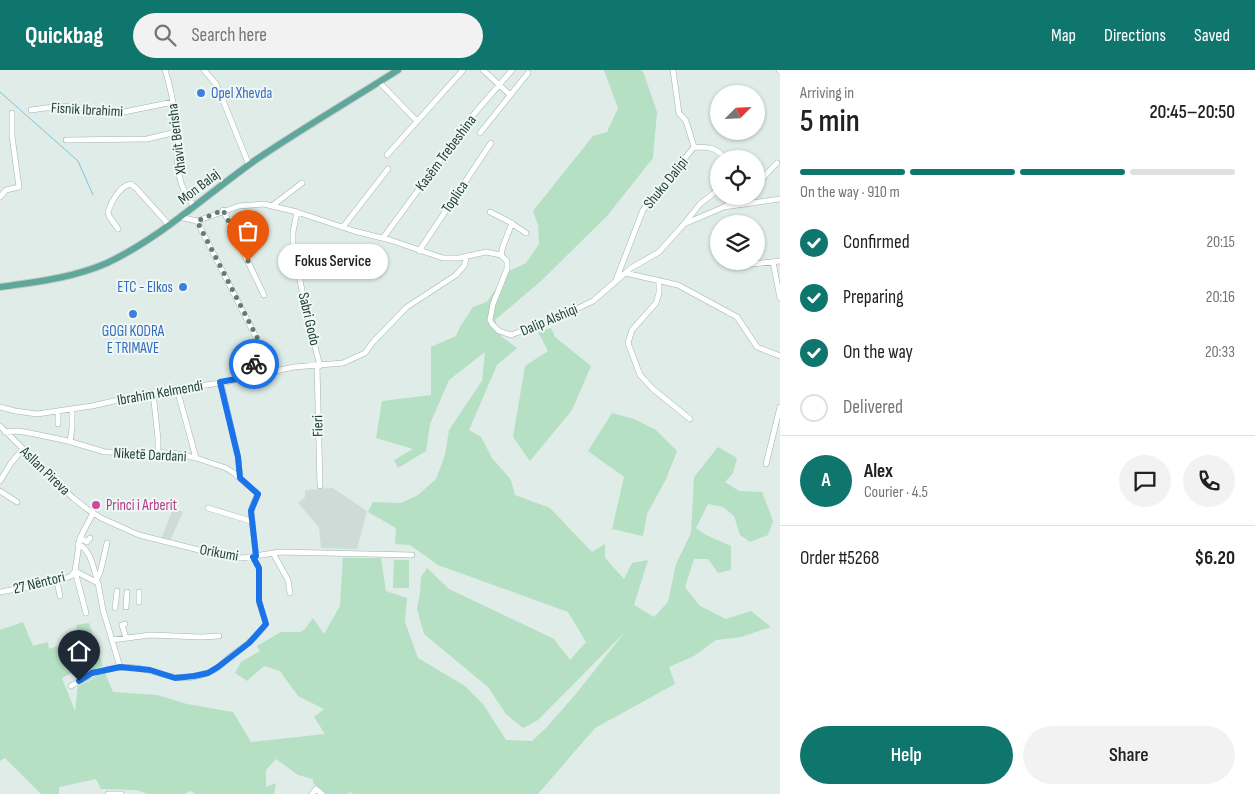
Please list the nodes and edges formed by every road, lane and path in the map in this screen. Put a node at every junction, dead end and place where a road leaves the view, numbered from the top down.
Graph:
1 (166, 70) edge
2 (204, 70) edge
3 (398, 70) edge
4 (463, 70) edge
5 (483, 70) edge
6 (512, 70) edge
7 (673, 70) edge
8 (528, 73) dead end
9 (379, 82) junction
10 (499, 86) junction
11 (509, 94) junction
12 (173, 102) junction
13 (30, 110) dead end
14 (12, 113) dead end
15 (417, 121) junction
16 (176, 132) junction
17 (480, 133) dead end
18 (66, 140) dead end
19 (491, 143) dead end
20 (694, 147) junction
21 (716, 150) edge
22 (387, 155) dead end
23 (777, 163) dead end
24 (249, 165) junction
25 (388, 169) dead end
26 (765, 176) edge
27 (302, 183) dead end
28 (710, 196) edge
29 (0, 197) edge
30 (780, 200) edge
31 (727, 205) edge
32 (194, 206) junction
33 (272, 206) junction
34 (724, 207) junction
35 (223, 210) junction
36 (297, 212) junction
37 (490, 212) dead end
38 (180, 217) junction
39 (197, 221) junction
40 (512, 223) junction
41 (684, 224) junction
42 (169, 225) junction
43 (343, 228) junction
44 (118, 229) dead end
45 (526, 233) dead end
46 (383, 238) junction
47 (419, 251) junction
48 (501, 255) junction
49 (467, 256) junction
50 (780, 261) edge
51 (774, 262) junction
52 (765, 263) edge
53 (625, 273) junction
54 (659, 280) junction
55 (615, 281) junction
56 (0, 286) edge
57 (264, 295) dead end
58 (780, 298) edge
59 (780, 356) edge
60 (319, 366) junction
61 (242, 378) junction
62 (220, 382) junction
63 (177, 389) junction
64 (153, 392) junction
65 (0, 407) edge
66 (780, 407) edge
67 (72, 409) junction
68 (58, 411) junction
69 (690, 419) dead end
70 (58, 424) dead end
71 (0, 426) edge
72 (5, 432) junction
73 (70, 442) junction
74 (23, 449) junction
75 (158, 454) junction
76 (196, 458) junction
77 (766, 464) dead end
78 (2, 472) edge
79 (240, 478) junction
80 (0, 480) edge
81 (320, 486) dead end
82 (0, 491) edge
83 (16, 502) dead end
84 (208, 508) dead end
85 (93, 513) junction
86 (251, 521) junction
87 (80, 538) junction
88 (90, 538) dead end
89 (107, 543) dead end
90 (78, 544) junction
91 (273, 553) junction
92 (412, 555) dead end
93 (254, 557) junction
94 (74, 570) junction
95 (96, 580) junction
96 (57, 581) junction
97 (117, 591) dead end
98 (0, 592) edge
99 (127, 592) dead end
100 (139, 592) dead end
101 (290, 593) dead end
102 (60, 596) dead end
103 (139, 602) dead end
104 (126, 607) dead end
105 (115, 608) dead end
106 (86, 613) dead end
107 (125, 624) dead end
108 (219, 636) dead end
109 (126, 638) junction
110 (112, 640) junction
111 (120, 667) junction
112 (71, 686) dead end
113 (108, 794) edge
114 (122, 794) edge
115 (312, 794) edge
116 (322, 794) edge

1 - 12 street, Xhavit Berisha
2 - 24 street
3 - 9 main road, Mon Balaj
4 - 15 street
5 - 10 street
6 - 10 street, Kasëm Trebeshina
7 - 20 street
8 - 11 street
9 - 15 street
9 - 24 main road, Mon Balaj
10 - 11 street
10 - 46 street, Kasëm Trebeshina
11 - 17 street
12 - 13 street, Fisnik Ibrahimi
12 - 16 street, Xhavit Berisha
14 - 29 street
15 - 22 street
16 - 18 street
16 - 32 street, Xhavit Berisha
19 - 47 street, Toplica
20 - 21 street, Shuko Dalipi
20 - 55 street, Shuko Dalipi
23 - 26 street
24 - 32 main road, Mon Balaj
25 - 43 street
27 - 33 street
28 - 41 street
30 - 34 street, Dalip Alshiqi
31 - 34 street, Dalip Alshiqi
32 - 38 main road, Mon Balaj
33 - 35 street
33 - 36 street
34 - 41 street, Dalip Alshiqi
35 - 39 street
35 - 57 street
36 - 43 street
36 - 60 street, Sabri Godo
37 - 40 street
38 - 39 street
38 - 42 main road, Mon Balaj
39 - 61 street
40 - 45 street
40 - 48 street
41 - 53 street, Dalip Alshiqi
42 - 44 street
42 - 56 main road, Mon Balaj
43 - 46 street
46 - 47 street
47 - 49 street
48 - 49 street
48 - 55 street, Dalip Alshiqi
49 - 60 street, Ibrahim Kelmendi
50 - 51 street
51 - 52 street
51 - 58 street
53 - 54 street
53 - 55 street, Dalip Alshiqi
54 - 59 street
54 - 69 street
60 - 61 street, Ibrahim Kelmendi
60 - 81 street, Fieri
61 - 62 street, Ibrahim Kelmendi
62 - 63 street, Ibrahim Kelmendi
62 - 79 street
63 - 64 street, Ibrahim Kelmendi
63 - 76 street
64 - 67 street, Ibrahim Kelmendi
64 - 75 street
65 - 68 street, Ibrahim Kelmendi
66 - 77 street
67 - 68 street, Ibrahim Kelmendi
67 - 73 street
68 - 70 street
71 - 72 street, Asllan Pireva
72 - 73 street, Niketë Dardani
72 - 74 street, Asllan Pireva
73 - 75 street, Niketë Dardani
74 - 78 street
74 - 85 street, Asllan Pireva
75 - 76 street, Niketë Dardani
76 - 79 street, Niketë Dardani
78 - 80 street
79 - 86 street, Niketë Dardani
82 - 83 street
84 - 86 street
85 - 87 street, 27 Nëntori
85 - 93 street, Orikumi
86 - 93 street
87 - 88 street
87 - 90 street, 27 Nëntori
89 - 95 street
90 - 94 street, 27 Nëntori
90 - 95 street
91 - 92 street, Orikumi
91 - 93 street, Orikumi
91 - 101 street
93 - 111 street
94 - 95 street
94 - 96 street, 27 Nëntori
94 - 106 street
95 - 110 street
96 - 98 street, 27 Nëntori
96 - 102 street
97 - 105 street
99 - 104 street
100 - 103 street
107 - 109 street
108 - 109 street
109 - 110 street
110 - 111 street
111 - 112 street
113 - 114 street
115 - 116 street

